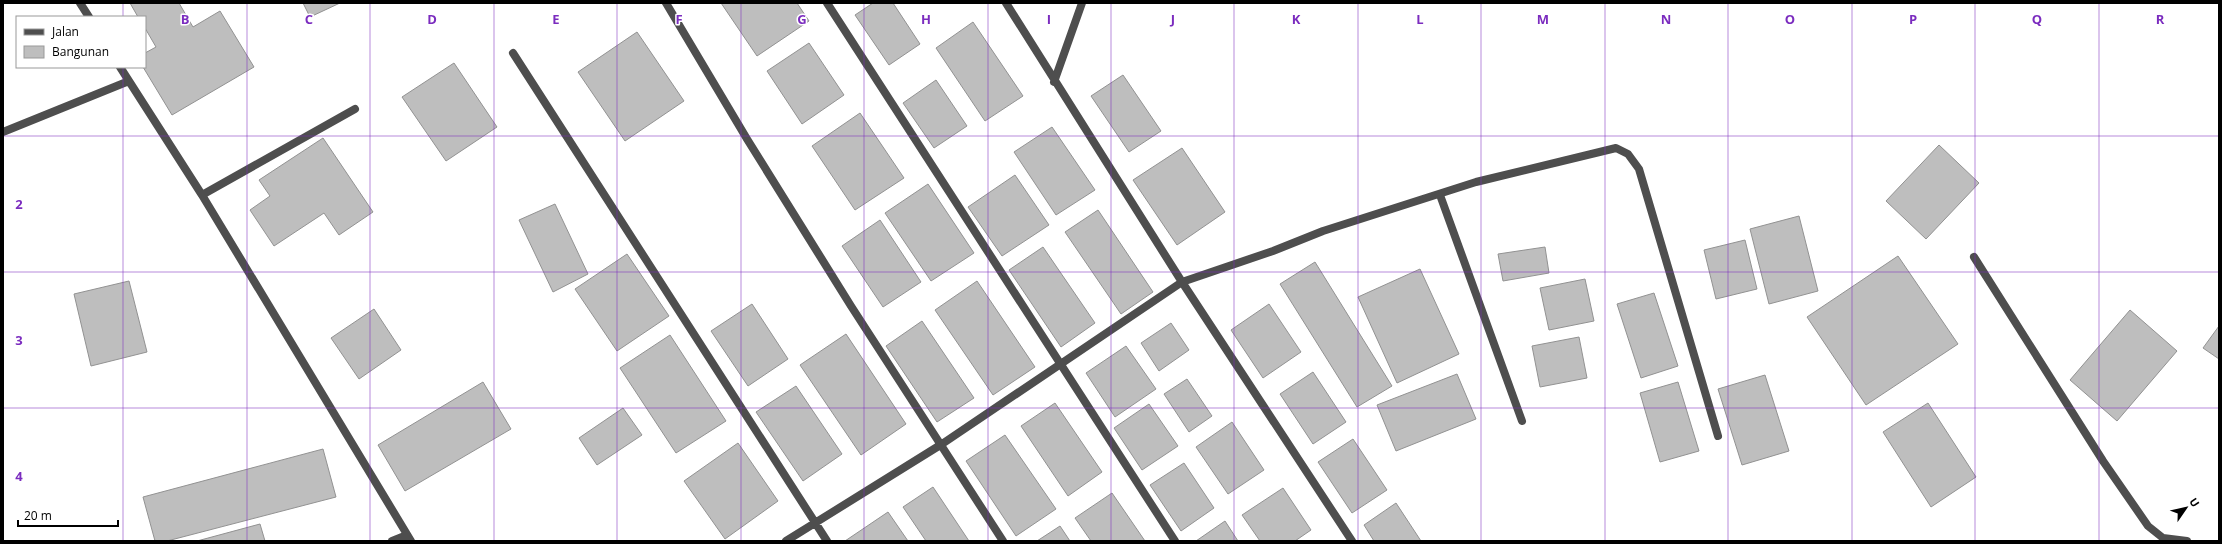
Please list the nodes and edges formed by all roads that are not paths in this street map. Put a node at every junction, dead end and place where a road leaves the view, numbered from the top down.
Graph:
1 (80, 3) edge
2 (666, 3) edge
3 (827, 3) edge
4 (1006, 3) edge
5 (1082, 3) edge
6 (88, 16) edge
7 (513, 53) dead end
8 (121, 68) edge
9 (128, 81) junction
10 (1054, 82) junction
11 (354, 109) dead end
12 (3, 132) edge
13 (202, 195) junction
14 (1440, 195) junction
15 (1974, 257) dead end
16 (1182, 282) junction
17 (1061, 363) junction
18 (1522, 421) dead end
19 (1718, 436) dead end
20 (942, 444) junction
21 (815, 522) junction
22 (409, 538) edge
23 (392, 541) edge
24 (786, 541) edge
25 (827, 541) edge
26 (1003, 541) edge
27 (1175, 541) edge
28 (1352, 541) edge
29 (2187, 541) edge

1 - 6 street
2 - 20 street
3 - 17 street
4 - 10 street
5 - 10 street
7 - 21 street
8 - 9 street
9 - 12 street
9 - 13 street
10 - 16 street
11 - 13 street
13 - 22 street
14 - 16 street
14 - 18 street
14 - 19 street
15 - 29 street
16 - 17 street
16 - 28 street
17 - 20 street
17 - 27 street
20 - 21 street
20 - 26 street
21 - 24 street
21 - 25 street
22 - 23 street

